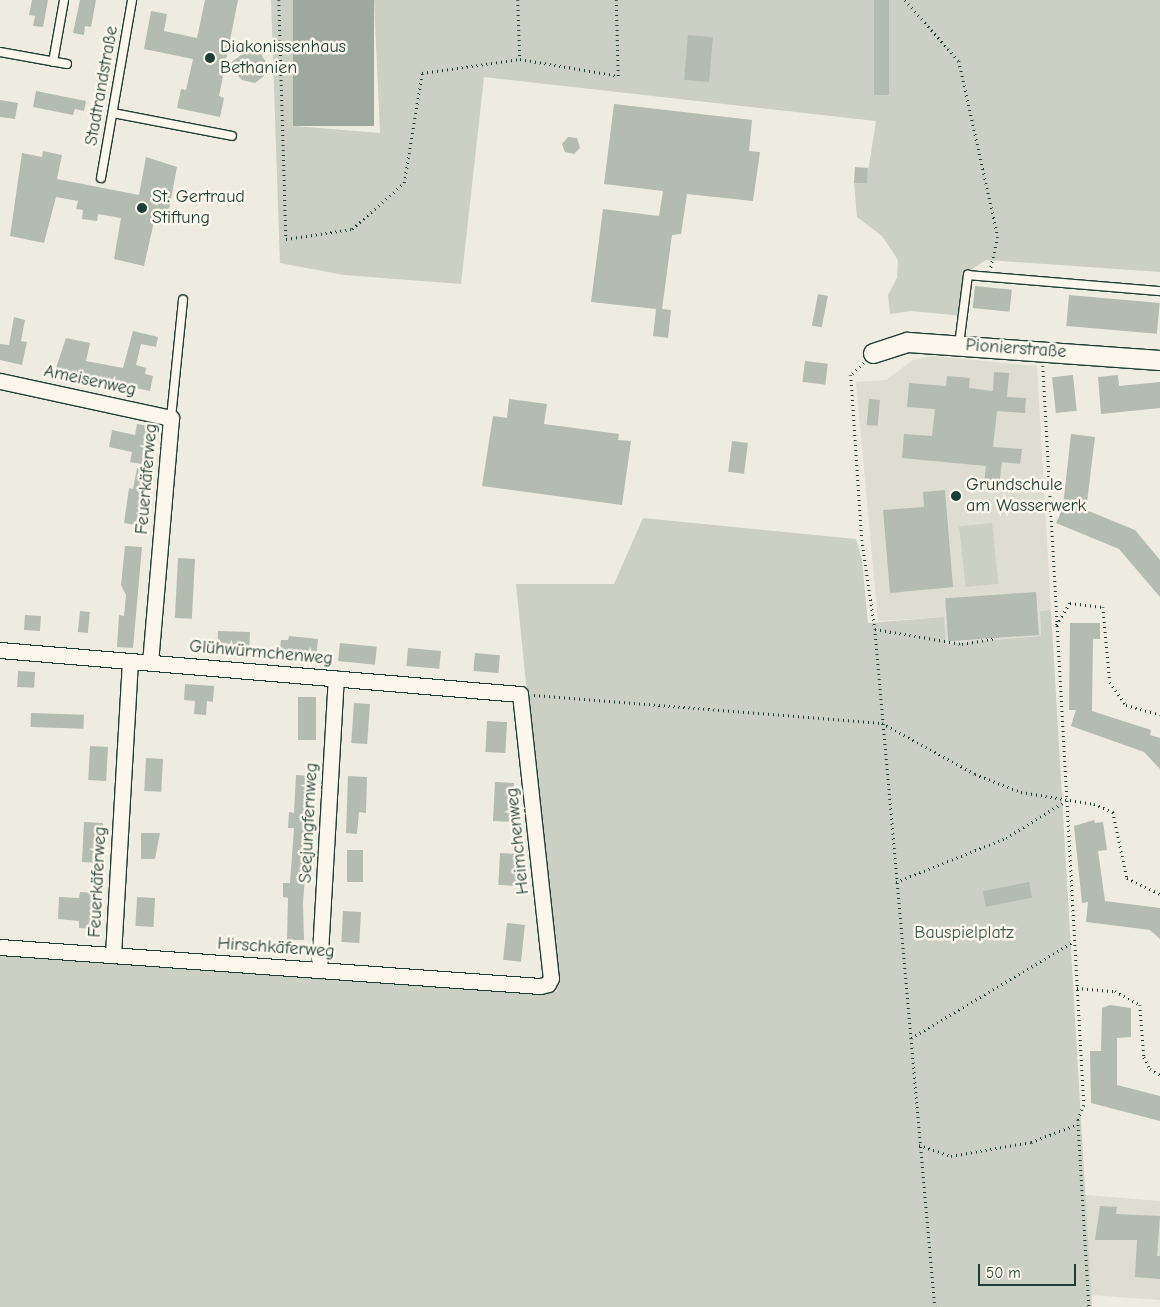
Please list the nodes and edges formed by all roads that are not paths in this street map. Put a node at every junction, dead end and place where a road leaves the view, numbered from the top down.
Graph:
1 (64, 0) edge
2 (132, 0) edge
3 (0, 52) edge
4 (53, 62) junction
5 (67, 64) dead end
6 (113, 113) junction
7 (232, 136) dead end
8 (101, 178) dead end
9 (1160, 291) edge
10 (183, 300) dead end
11 (959, 345) junction
12 (873, 353) road end
13 (1160, 360) edge
14 (0, 381) edge
15 (171, 418) junction
16 (0, 650) edge
17 (130, 661) junction
18 (150, 662) junction
19 (336, 678) junction
20 (520, 694) joint
21 (0, 947) edge
22 (113, 955) junction
23 (319, 970) junction
24 (548, 984) joint

1 - 4 lane
2 - 6 lane, Stadtrandstraße
3 - 4 lane
4 - 5 lane
6 - 7 lane
6 - 8 lane, Stadtrandstraße
9 - 11 lane
10 - 15 lane, Feuerkäferweg
11 - 12 street, Pionierstraße
11 - 13 street, Pionierstraße
14 - 15 street, Ameisenweg
15 - 18 street, Feuerkäferweg
16 - 17 street, Glühwürmchenweg
17 - 18 street, Glühwürmchenweg
17 - 22 street, Feuerkäferweg
18 - 19 street, Glühwürmchenweg
19 - 20 street, Glühwürmchenweg
19 - 23 street, Seejungfernweg
20 - 24 street, Heimchenweg
21 - 22 street, Hirschkäferweg
22 - 23 street, Hirschkäferweg
23 - 24 street, Hirschkäferweg

